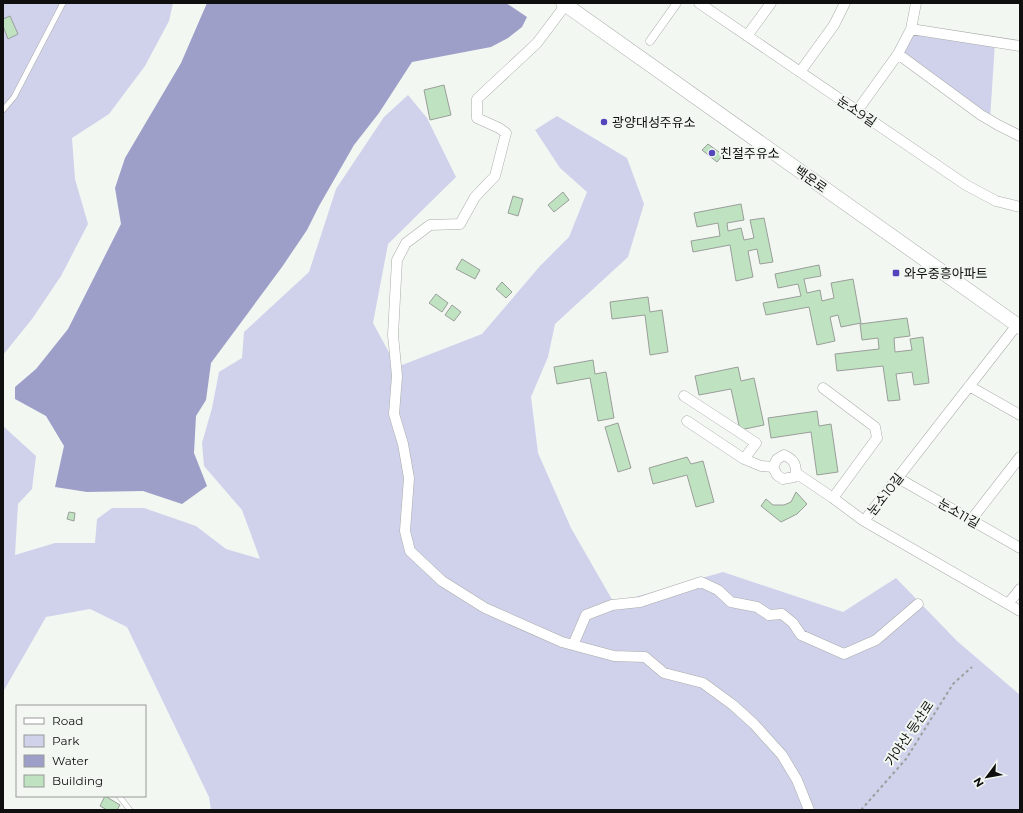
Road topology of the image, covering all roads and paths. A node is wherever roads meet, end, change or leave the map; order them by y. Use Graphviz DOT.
graph roads {
  1 [pos="62,3"];
  2 [pos="565,3"];
  3 [pos="677,3"];
  4 [pos="699,3"];
  5 [pos="771,3"];
  6 [pos="845,3"];
  7 [pos="916,3"];
  8 [pos="911,30"];
  9 [pos="747,36"];
  10 [pos="650,41"];
  11 [pos="1020,46"];
  12 [pos="898,54"];
  13 [pos="800,72"];
  14 [pos="3,110"];
  15 [pos="857,111"];
  16 [pos="1020,136"];
  17 [pos="1020,208"];
  18 [pos="1019,326"];
  19 [pos="969,386"];
  20 [pos="823,388"];
  21 [pos="684,396"];
  22 [pos="1020,415"];
  23 [pos="687,421"];
  24 [pos="1020,457"];
  25 [pos="744,459"];
  26 [pos="773,467"];
  27 [pos="796,474"];
  28 [pos="898,478"];
  29 [pos="833,498"];
  30 [pos="971,520"];
  31 [pos="864,521"];
  32 [pos="1020,548"];
  33 [pos="1020,589"];
  34 [pos="918,604"];
  35 [pos="1008,604"];
  36 [pos="1020,610"];
  37 [pos="573,645"];
  38 [pos="972,667"];
  39 [pos="120,797"];
  40 [pos="130,810"];
  41 [pos="809,810"];
  42 [pos="861,810"];
  1 -- 14 [label="lane"];
  2 -- 18 [label="main road, 백운로"];
  2 -- 37 [label="street"];
  3 -- 10 [label="street"];
  4 -- 9 [label="street, 눈소9길"];
  5 -- 9 [label="street"];
  6 -- 13 [label="street"];
  7 -- 8 [label="street"];
  8 -- 11 [label="street"];
  8 -- 12 [label="street"];
  9 -- 13 [label="street, 눈소9길"];
  12 -- 15 [label="street"];
  12 -- 16 [label="street"];
  13 -- 15 [label="street, 눈소9길"];
  15 -- 17 [label="street, 눈소9길"];
  18 -- 19 [label="street, 눈소10길"];
  19 -- 22 [label="street"];
  19 -- 28 [label="street, 눈소10길"];
  20 -- 29 [label="street"];
  21 -- 25 [label="street"];
  23 -- 25 [label="street"];
  24 -- 30 [label="street"];
  25 -- 26 [label="street"];
  26 -- 27 [label="street"];
  26 -- 27 [label="street"];
  27 -- 29 [label="street"];
  28 -- 30 [label="street, 눈소11길"];
  28 -- 31 [label="street, 눈소10길"];
  29 -- 31 [label="street"];
  30 -- 32 [label="street, 눈소11길"];
  31 -- 35 [label="street, 눈소10길"];
  33 -- 35 [label="street"];
  34 -- 37 [label="street"];
  35 -- 36 [label="street, 눈소10길"];
  37 -- 41 [label="street"];
  38 -- 42 [label="path, 가야산 등산로"];
  39 -- 40 [label="lane"];
}
